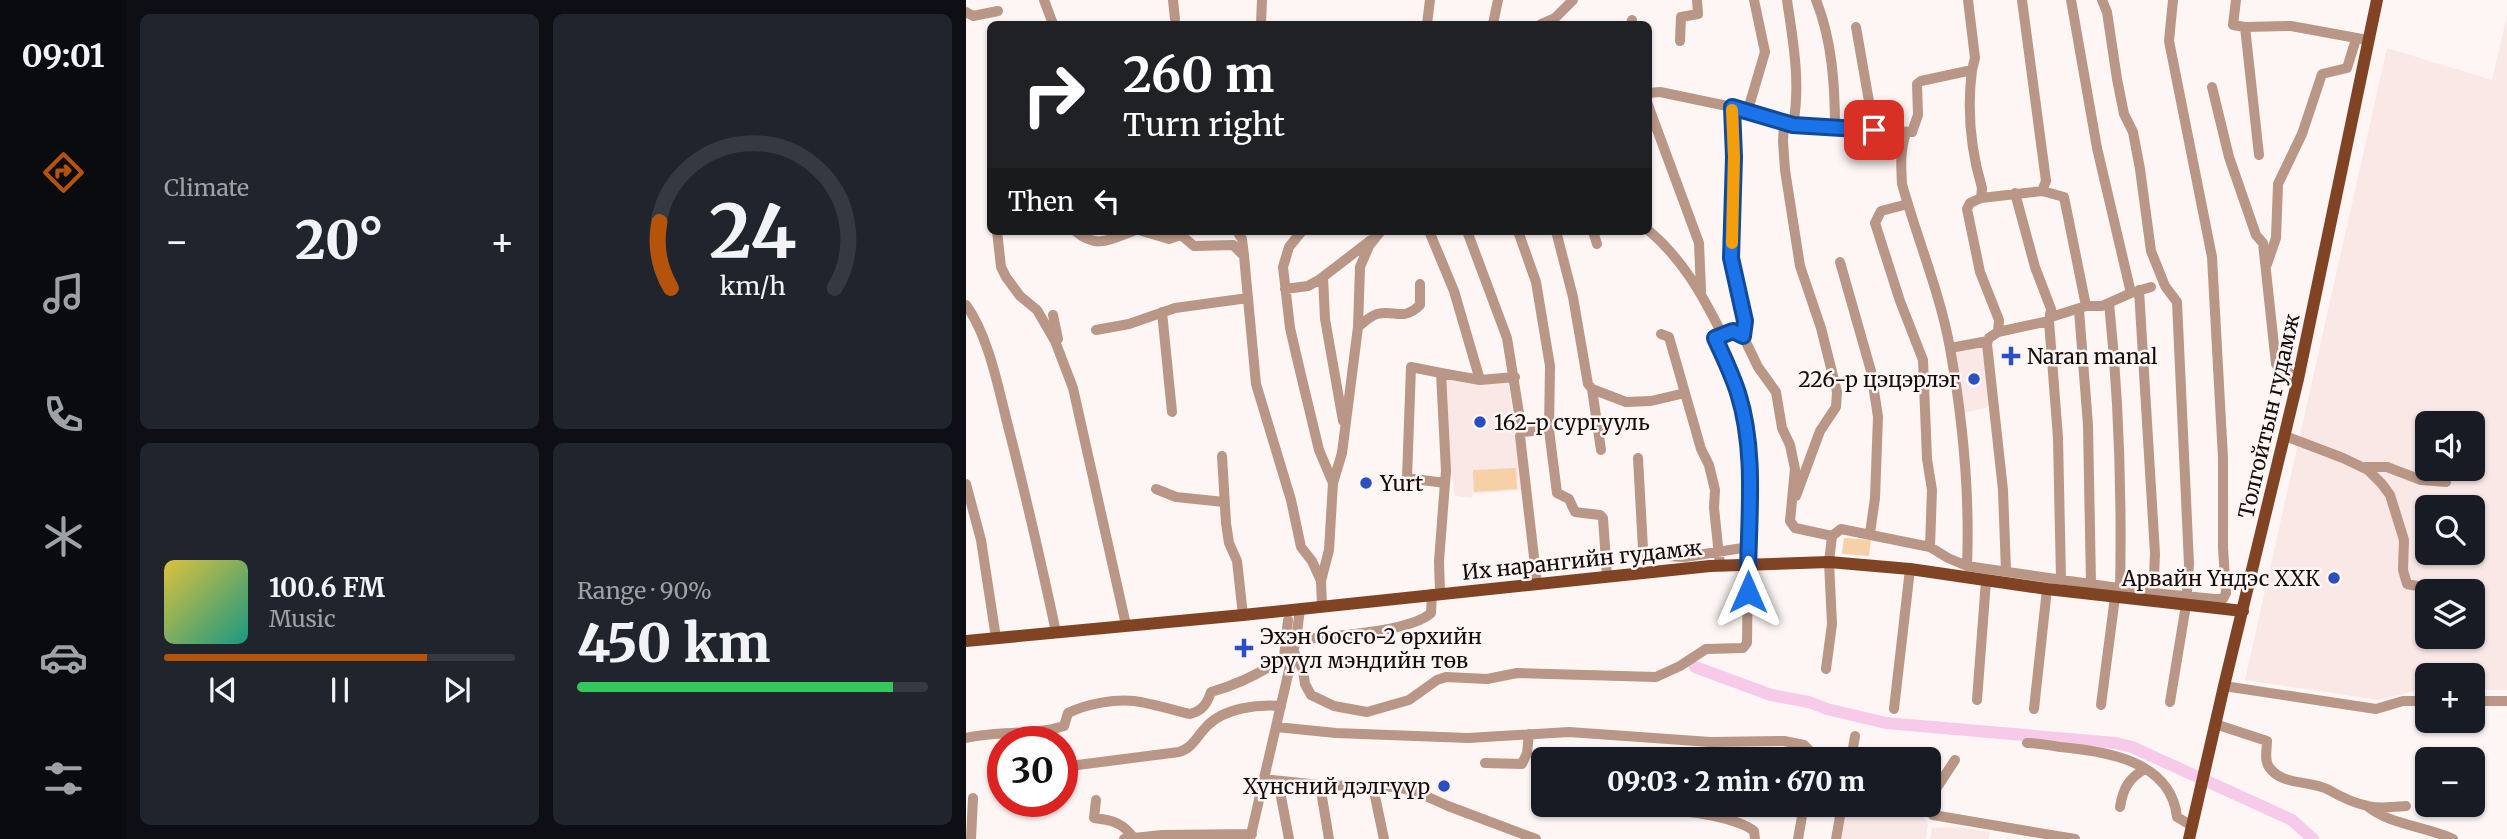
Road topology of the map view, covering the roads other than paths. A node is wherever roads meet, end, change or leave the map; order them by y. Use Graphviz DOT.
graph roads {
  1 [pos="1044,0"];
  2 [pos="1173,0"];
  3 [pos="1262,0"];
  4 [pos="1430,0"];
  5 [pos="1499,0"];
  6 [pos="1573,0"];
  7 [pos="1697,0"];
  8 [pos="1754,0"];
  9 [pos="1787,0"];
  10 [pos="1816,0"];
  11 [pos="1968,0"];
  12 [pos="2022,0"];
  13 [pos="2071,0"];
  14 [pos="2102,0"];
  15 [pos="2174,0"];
  16 [pos="2236,0"];
  17 [pos="2377,0"];
  18 [pos="998,11"];
  19 [pos="966,12"];
  20 [pos="1175,19"];
  21 [pos="1052,21"];
  22 [pos="1261,21"];
  23 [pos="1427,21"];
  24 [pos="1492,21"];
  25 [pos="1548,21"];
  26 [pos="1856,27"];
  27 [pos="2245,27"];
  28 [pos="2356,39"];
  29 [pos="2370,39"];
  30 [pos="1680,41"];
  31 [pos="1972,70"];
  32 [pos="2212,88"];
  33 [pos="1652,93"];
  34 [pos="1732,107"];
  35 [pos="1747,113"];
  36 [pos="1652,116"];
  37 [pos="1789,124"];
  38 [pos="1835,128"];
  39 [pos="1874,130"];
  40 [pos="1906,133"];
  41 [pos="2259,155"];
  42 [pos="2042,191"];
  43 [pos="2015,193"];
  44 [pos="1981,198"];
  45 [pos="1908,204"];
  46 [pos="1652,233"];
  47 [pos="997,235"];
  48 [pos="1080,235"];
  49 [pos="1123,235"];
  50 [pos="1156,235"];
  51 [pos="1177,235"];
  52 [pos="1183,235"];
  53 [pos="1240,235"];
  54 [pos="1299,235"];
  55 [pos="1377,235"];
  56 [pos="1379,235"];
  57 [pos="1431,235"];
  58 [pos="1468,235"];
  59 [pos="1519,235"];
  60 [pos="1557,235"];
  61 [pos="1594,235"];
  62 [pos="1597,244"];
  63 [pos="1244,256"];
  64 [pos="1840,262"];
  65 [pos="2266,267"];
  66 [pos="1323,277"];
  67 [pos="1420,284"];
  68 [pos="2151,287"];
  69 [pos="1285,289"];
  70 [pos="1701,291"];
  71 [pos="2135,292"];
  72 [pos="1248,298"];
  73 [pos="2109,303"];
  74 [pos="966,305"];
  75 [pos="2083,308"];
  76 [pos="1162,312"];
  77 [pos="1054,315"];
  78 [pos="971,320"];
  79 [pos="2049,321"];
  80 [pos="1358,327"];
  81 [pos="1096,330"];
  82 [pos="1998,332"];
  83 [pos="1661,334"];
  84 [pos="1722,334"];
  85 [pos="1743,336"];
  86 [pos="1988,341"];
  87 [pos="1950,348"];
  88 [pos="1058,350"];
  89 [pos="1441,373"];
  90 [pos="1515,377"];
  91 [pos="2298,379"];
  92 [pos="1480,380"];
  93 [pos="1592,388"];
  94 [pos="1685,393"];
  95 [pos="1172,412"];
  96 [pos="1344,428"];
  97 [pos="1549,430"];
  98 [pos="1522,432"];
  99 [pos="2285,436"];
  100 [pos="1601,450"];
  101 [pos="1222,456"];
  102 [pos="1637,457"];
  103 [pos="2361,467"];
  104 [pos="2446,482"];
  105 [pos="1333,483"];
  106 [pos="1445,483"];
  107 [pos="966,484"];
  108 [pos="1156,489"];
  109 [pos="1224,502"];
  110 [pos="1794,502"];
  111 [pos="1870,533"];
  112 [pos="1832,536"];
  113 [pos="1749,547"];
  114 [pos="1930,547"];
  115 [pos="1719,559"];
  116 [pos="1829,562"];
  117 [pos="1685,563"];
  118 [pos="1748,564"];
  119 [pos="1967,566"];
  120 [pos="1910,569"];
  121 [pos="2006,571"];
  122 [pos="1607,576"];
  123 [pos="2061,579"];
  124 [pos="1321,581"];
  125 [pos="1986,581"];
  126 [pos="1537,583"];
  127 [pos="2091,584"];
  128 [pos="2415,586"];
  129 [pos="2048,589"];
  130 [pos="1436,593"];
  131 [pos="2118,594"];
  132 [pos="2153,597"];
  133 [pos="2186,600"];
  134 [pos="2215,603"];
  135 [pos="1322,606"];
  136 [pos="1300,609"];
  137 [pos="2242,611"];
  138 [pos="1243,615"];
  139 [pos="1288,620"];
  140 [pos="1126,625"];
  141 [pos="1056,632"];
  142 [pos="996,638"];
  143 [pos="966,641"];
  144 [pos="1294,645"];
  145 [pos="1826,669"];
  146 [pos="2224,686"];
  147 [pos="1977,700"];
  148 [pos="2485,701"];
  149 [pos="2507,701"];
  150 [pos="2170,702"];
  151 [pos="2415,702"];
  152 [pos="2101,705"];
  153 [pos="1281,706"];
  154 [pos="1894,709"];
  155 [pos="2034,709"];
  156 [pos="2215,724"];
  157 [pos="1276,727"];
  158 [pos="1529,734"];
  159 [pos="1855,736"];
  160 [pos="966,738"];
  161 [pos="2027,743"];
  162 [pos="1806,747"];
  163 [pos="1853,747"];
  164 [pos="1955,760"];
  165 [pos="1485,763"];
  166 [pos="1078,765"];
  167 [pos="2146,769"];
  168 [pos="1263,779"];
  169 [pos="1278,781"];
  170 [pos="1320,785"];
  171 [pos="1373,787"];
  172 [pos="973,798"];
  173 [pos="1096,800"];
  174 [pos="2367,806"];
  175 [pos="2406,806"];
  176 [pos="2120,807"];
  177 [pos="1714,817"];
  178 [pos="1802,817"];
  179 [pos="1840,817"];
  180 [pos="2192,827"];
  181 [pos="1251,836"];
  182 [pos="971,839"];
  183 [pos="1124,839"];
  184 [pos="1134,839"];
  185 [pos="1289,839"];
  186 [pos="1329,839"];
  187 [pos="1384,839"];
  188 [pos="1536,839"];
  189 [pos="1755,839"];
  190 [pos="1798,839"];
  191 [pos="1836,839"];
  192 [pos="2075,839"];
  193 [pos="2453,839"];
  1 -- 21 [label="street"];
  2 -- 20 [label="street"];
  3 -- 22 [label="street"];
  4 -- 23 [label="street"];
  5 -- 24 [label="street"];
  6 -- 25 [label="street"];
  7 -- 30 [label="street"];
  8 -- 35 [label="street"];
  9 -- 37 [label="street"];
  10 -- 38 [label="street"];
  11 -- 31 [label="street"];
  12 -- 42 [label="street"];
  13 -- 71 [label="street"];
  14 -- 133 [label="street"];
  15 -- 134 [label="street"];
  16 -- 27 [label="street"];
  17 -- 29 [label="main road, Толгойтын гудамж"];
  18 -- 19 [label="street"];
  26 -- 39 [label="street"];
  27 -- 28 [label="street"];
  27 -- 41 [label="street"];
  28 -- 29 [label="street"];
  28 -- 65 [label="street"];
  29 -- 91 [label="main road, Толгойтын гудамж"];
  31 -- 40 [label="street"];
  31 -- 44 [label="street"];
  32 -- 65 [label="street"];
  33 -- 34 [label="street"];
  34 -- 35 [label="street"];
  34 -- 85 [label="street"];
  35 -- 37 [label="street"];
  36 -- 70 [label="street"];
  37 -- 38 [label="street"];
  37 -- 110 [label="street"];
  38 -- 39 [label="street"];
  39 -- 40 [label="street"];
  40 -- 45 [label="street"];
  42 -- 43 [label="street"];
  42 -- 75 [label="street"];
  43 -- 44 [label="street"];
  43 -- 79 [label="street"];
  44 -- 82 [label="street"];
  45 -- 87 [label="street"];
  45 -- 114 [label="street"];
  46 -- 70 [label="street"];
  47 -- 88 [label="street"];
  48 -- 49 [label="street"];
  50 -- 51 [label="street"];
  52 -- 63 [label="street"];
  53 -- 63 [label="street"];
  54 -- 69 [label="street"];
  55 -- 66 [label="street"];
  56 -- 80 [label="street"];
  57 -- 92 [label="street"];
  58 -- 90 [label="street"];
  59 -- 97 [label="street"];
  60 -- 93 [label="street"];
  61 -- 62 [label="street"];
  63 -- 72 [label="street"];
  64 -- 111 [label="street"];
  65 -- 91 [label="street"];
  66 -- 69 [label="street"];
  66 -- 96 [label="street"];
  67 -- 80 [label="street"];
  68 -- 71 [label="street"];
  69 -- 105 [label="street"];
  70 -- 84 [label="street"];
  71 -- 73 [label="street"];
  71 -- 132 [label="street"];
  72 -- 76 [label="street"];
  72 -- 124 [label="street"];
  73 -- 75 [label="street"];
  73 -- 131 [label="street"];
  74 -- 78 [label="street"];
  75 -- 79 [label="street"];
  75 -- 127 [label="street"];
  76 -- 81 [label="street"];
  76 -- 95 [label="street"];
  77 -- 88 [label="street"];
  78 -- 141 [label="street"];
  79 -- 82 [label="street"];
  79 -- 123 [label="street"];
  80 -- 96 [label="street"];
  82 -- 86 [label="street"];
  83 -- 94 [label="street"];
  84 -- 85 [label="street"];
  84 -- 113 [label="street"];
  85 -- 110 [label="street"];
  86 -- 87 [label="street"];
  86 -- 121 [label="street"];
  87 -- 119 [label="street"];
  88 -- 140 [label="street"];
  89 -- 92 [label="street"];
  89 -- 106 [label="street"];
  89 -- 106 [label="street"];
  90 -- 92 [label="street"];
  90 -- 98 [label="street"];
  91 -- 99 [label="main road, Толгойтын гудамж"];
  93 -- 94 [label="street"];
  93 -- 100 [label="street"];
  94 -- 115 [label="street"];
  96 -- 105 [label="street"];
  97 -- 98 [label="street"];
  97 -- 122 [label="street"];
  98 -- 126 [label="street"];
  99 -- 103 [label="street"];
  99 -- 137 [label="main road, Толгойтын гудамж"];
  101 -- 109 [label="street"];
  102 -- 117 [label="street"];
  103 -- 104 [label="street"];
  103 -- 128 [label="street"];
  105 -- 124 [label="street"];
  106 -- 130 [label="street"];
  107 -- 142 [label="street"];
  108 -- 109 [label="street"];
  109 -- 138 [label="street"];
  110 -- 112 [label="street"];
  111 -- 112 [label="street"];
  111 -- 114 [label="street"];
  112 -- 116 [label="street"];
  113 -- 115 [label="street"];
  113 -- 118 [label="street"];
  114 -- 119 [label="street"];
  115 -- 117 [label="main road, Их нарангийн гудамж"];
  115 -- 118 [label="main road, Их нарангийн гудамж"];
  116 -- 118 [label="main road, Их нарангийн гудамж"];
  116 -- 120 [label="main road, Их нарангийн гудамж"];
  116 -- 145 [label="street"];
  117 -- 122 [label="main road, Их нарангийн гудамж"];
  118 -- 144 [label="street"];
  119 -- 121 [label="street"];
  120 -- 125 [label="main road, Их нарангийн гудамж"];
  120 -- 154 [label="street"];
  121 -- 123 [label="street"];
  122 -- 126 [label="main road, Их нарангийн гудамж"];
  123 -- 127 [label="street"];
  124 -- 135 [label="street"];
  125 -- 129 [label="main road, Их нарангийн гудамж"];
  125 -- 147 [label="street"];
  126 -- 130 [label="main road, Их нарангийн гудамж"];
  127 -- 131 [label="street"];
  129 -- 131 [label="main road, Их нарангийн гудамж"];
  129 -- 155 [label="street"];
  130 -- 135 [label="main road, Их нарангийн гудамж"];
  130 -- 144 [label="street"];
  131 -- 132 [label="main road, Их нарангийн гудамж"];
  131 -- 152 [label="street"];
  132 -- 133 [label="main road, Их нарангийн гудамж"];
  133 -- 134 [label="main road, Их нарангийн гудамж"];
  133 -- 150 [label="street"];
  134 -- 137 [label="main road, Их нарангийн гудамж"];
  135 -- 136 [label="main road, Их нарангийн гудамж"];
  136 -- 138 [label="main road, Их нарангийн гудамж"];
  136 -- 144 [label="street"];
  137 -- 146 [label="main road, Толгойтын гудамж"];
  138 -- 140 [label="main road, Их нарангийн гудамж"];
  139 -- 160 [label="street"];
  140 -- 141 [label="main road, Их нарангийн гудамж"];
  141 -- 142 [label="main road, Их нарангийн гудамж"];
  142 -- 143 [label="main road, Их нарангийн гудамж"];
  144 -- 153 [label="street"];
  146 -- 151 [label="street"];
  146 -- 156 [label="main road, Толгойтын гудамж"];
  148 -- 149 [label="street"];
  153 -- 157 [label="street"];
  153 -- 166 [label="street"];
  156 -- 174 [label="street"];
  156 -- 180 [label="main road, Толгойтын гудамж"];
  157 -- 158 [label="street"];
  157 -- 168 [label="street"];
  158 -- 162 [label="street"];
  158 -- 165 [label="street"];
  159 -- 163 [label="street"];
  161 -- 167 [label="street"];
  164 -- 192 [label="street"];
  167 -- 176 [label="street"];
  167 -- 180 [label="street"];
  168 -- 169 [label="street"];
  168 -- 181 [label="street"];
  169 -- 170 [label="street"];
  169 -- 185 [label="street"];
  170 -- 171 [label="street"];
  170 -- 186 [label="street"];
  171 -- 187 [label="street"];
  171 -- 188 [label="street"];
  172 -- 182 [label="street"];
  173 -- 184 [label="street"];
  174 -- 175 [label="street"];
  174 -- 193 [label="street"];
  177 -- 189 [label="street"];
  178 -- 190 [label="street"];
  179 -- 191 [label="street"];
  181 -- 184 [label="street"];
  183 -- 184 [label="street"];
}
